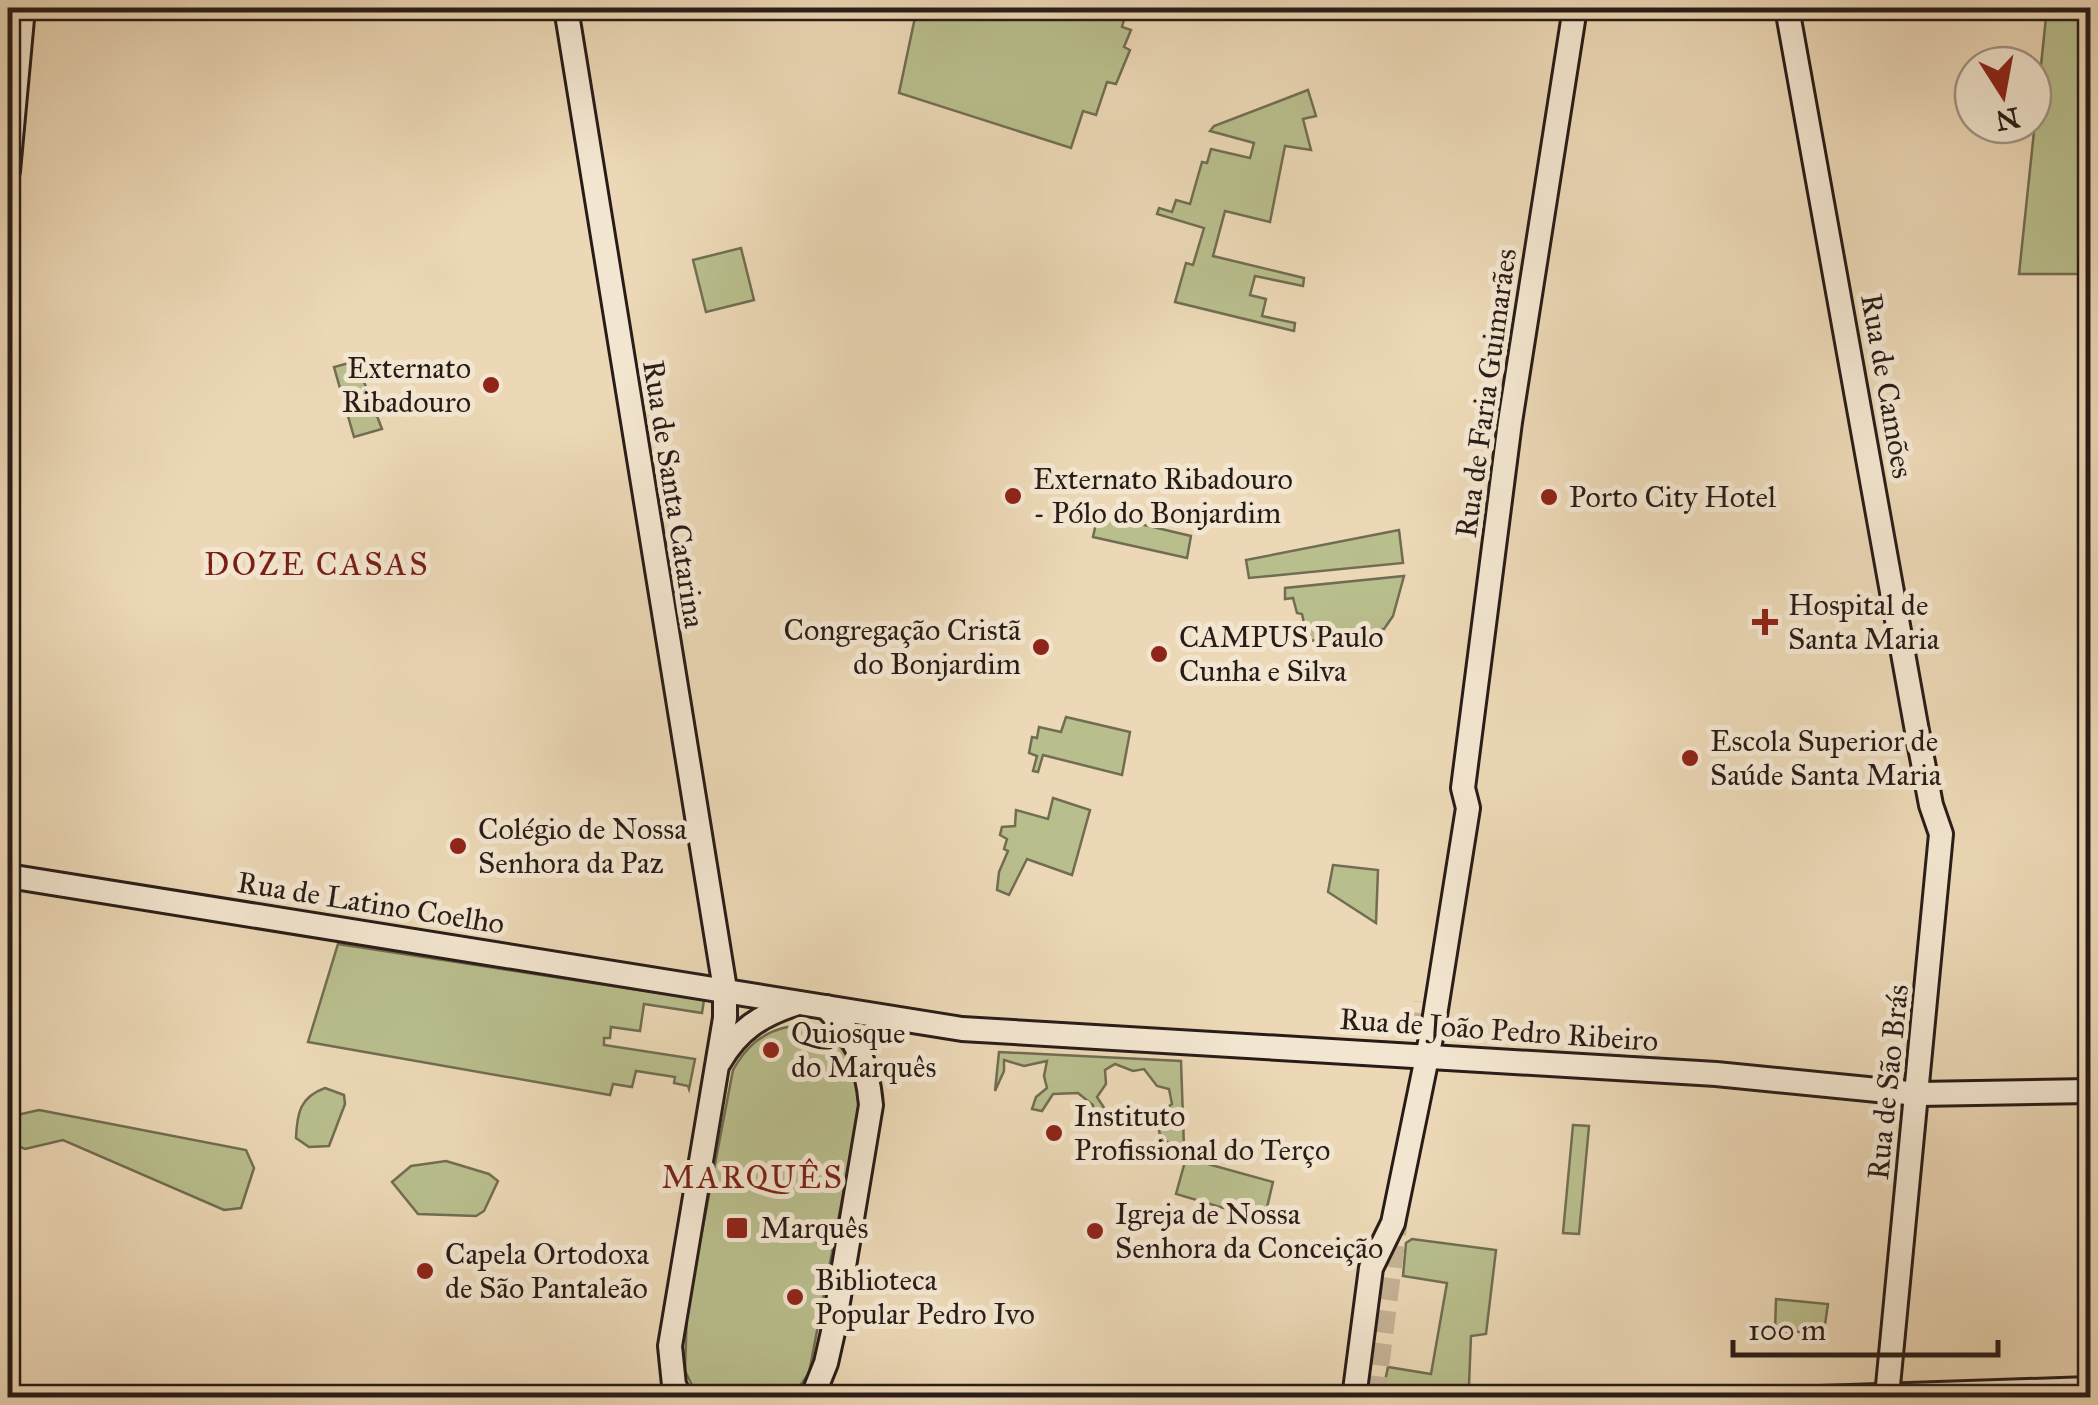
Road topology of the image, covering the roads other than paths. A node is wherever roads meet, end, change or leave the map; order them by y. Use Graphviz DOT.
graph roads {
  1 [pos="23,8"];
  2 [pos="566,8"];
  3 [pos="1575,8"];
  4 [pos="1787,8"];
  5 [pos="8,171"];
  6 [pos="1926,775"];
  7 [pos="1463,788"];
  8 [pos="8,876"];
  9 [pos="725,989"];
  10 [pos="801,1002"];
  11 [pos="1424,1002"];
  12 [pos="826,1007"];
  13 [pos="1428,1054"];
  14 [pos="716,1069"];
  15 [pos="2090,1091"];
  16 [pos="1918,1094"];
  17 [pos="2090,1389"];
  18 [pos="1886,1396"];
  19 [pos="681,1398"];
  20 [pos="812,1398"];
  21 [pos="1354,1398"];
  22 [pos="1820,1398"];
  1 -- 5 [label="main road"];
  2 -- 9 [label="main road, Rua de Santa Catarina"];
  3 -- 7 [label="main road, Rua de Faria Guimarães"];
  4 -- 6 [label="main road, Rua de Camões"];
  6 -- 16 [label="main road, Rua de São Brás"];
  7 -- 11 [label="main road, Rua de Faria Guimarães"];
  7 -- 13 [label="main road, Rua de Faria Guimarães"];
  8 -- 9 [label="main road, Rua de Latino Coelho"];
  9 -- 10 [label="main road, Rua de Latino Coelho"];
  9 -- 14 [label="main road, Rua de Santa Catarina"];
  10 -- 12 [label="main road, Rua de Latino Coelho"];
  10 -- 14 [label="main road"];
  12 -- 13 [label="main road, Rua de João Pedro Ribeiro"];
  12 -- 20 [label="main road"];
  13 -- 16 [label="main road, Rua de João Pedro Ribeiro"];
  13 -- 21 [label="main road, Rua de Faria Guimarães"];
  14 -- 19 [label="main road, Rua de Santa Catarina"];
  15 -- 16 [label="main road, Rua de João Pedro Ribeiro"];
  16 -- 18 [label="main road, Rua de São Brás"];
  17 -- 18 [label="main road"];
  18 -- 22 [label="main road"];
}
